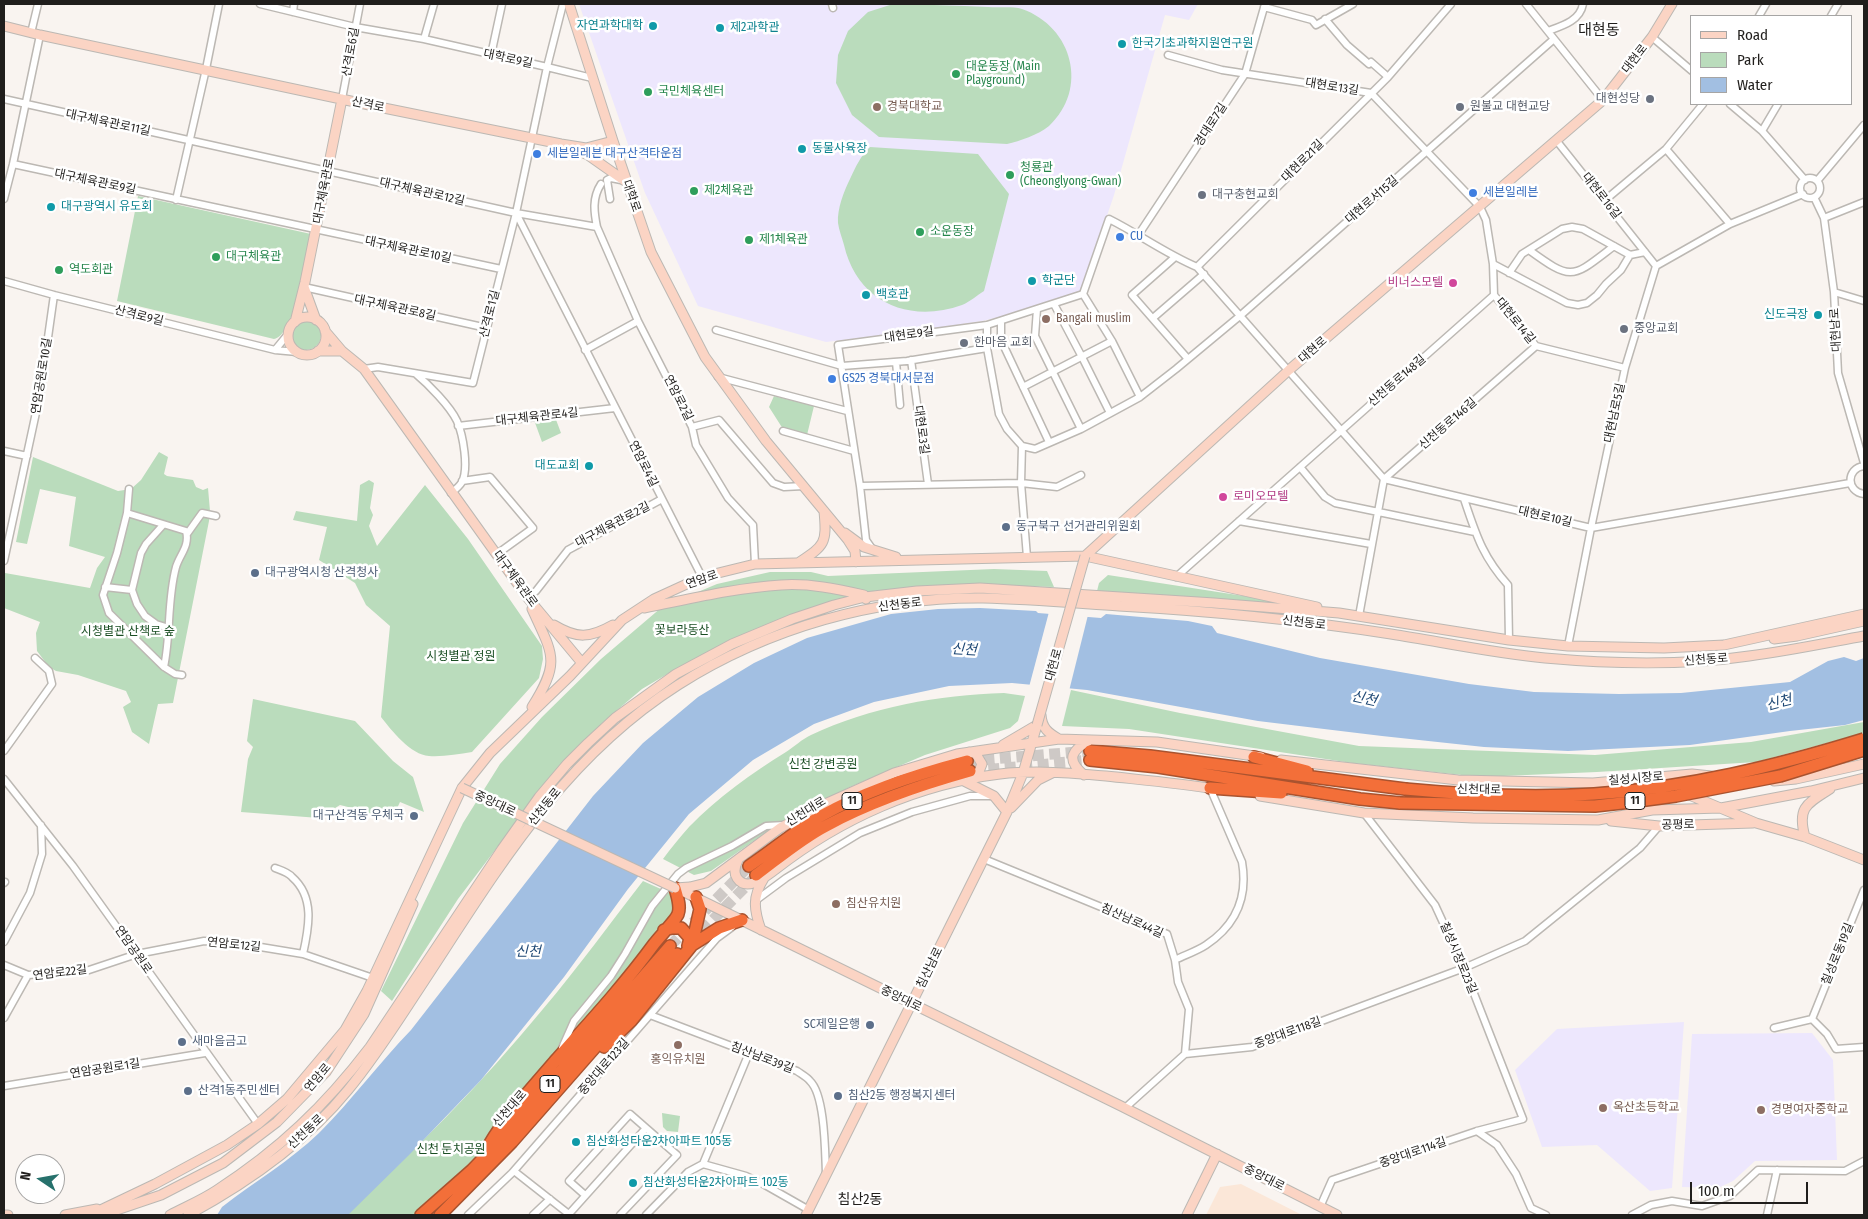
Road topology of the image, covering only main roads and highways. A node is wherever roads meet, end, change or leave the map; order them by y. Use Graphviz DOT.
graph roads {
  1 [pos="568,4"];
  2 [pos="1672,4"];
  3 [pos="4,26"];
  4 [pos="342,100"];
  5 [pos="612,141"];
  6 [pos="561,144"];
  7 [pos="625,181"];
  8 [pos="305,285"];
  9 [pos="316,320"];
  10 [pos="295,322"];
  11 [pos="325,331"];
  12 [pos="318,351"];
  13 [pos="342,352"];
  14 [pos="824,511"];
  15 [pos="840,530"];
  16 [pos="1085,556"];
  17 [pos="906,560"];
  18 [pos="856,562"];
  19 [pos="797,563"];
  20 [pos="527,597"];
  21 [pos="866,597"];
  22 [pos="870,608"];
  23 [pos="639,609"];
  24 [pos="1864,614"];
  25 [pos="1359,616"];
  26 [pos="622,620"];
  27 [pos="547,621"];
  28 [pos="1864,621"];
  29 [pos="1864,636"];
  30 [pos="1724,645"];
  31 [pos="582,663"];
  32 [pos="524,720"];
  33 [pos="1040,726"];
  34 [pos="1059,739"];
  35 [pos="1864,740"];
  36 [pos="1032,744"];
  37 [pos="998,746"];
  38 [pos="1090,750"];
  39 [pos="1864,750"];
  40 [pos="1254,757"];
  41 [pos="1864,764"];
  42 [pos="968,766"];
  43 [pos="1023,773"];
  44 [pos="1053,773"];
  45 [pos="1084,774"];
  46 [pos="1650,778"];
  47 [pos="1864,778"];
  48 [pos="1357,784"];
  49 [pos="1838,785"];
  50 [pos="462,788"];
  51 [pos="1210,788"];
  52 [pos="1360,799"];
  53 [pos="1721,808"];
  54 [pos="1652,810"];
  55 [pos="1007,812"];
  56 [pos="1598,820"];
  57 [pos="1758,823"];
  58 [pos="1805,838"];
  59 [pos="434,845"];
  60 [pos="739,859"];
  61 [pos="1864,860"];
  62 [pos="757,873"];
  63 [pos="675,888"];
  64 [pos="696,897"];
  65 [pos="742,920"];
  66 [pos="664,930"];
  67 [pos="762,930"];
  68 [pos="682,949"];
  69 [pos="912,1004"];
  70 [pos="1217,1154"];
  71 [pos="480,1161"];
  72 [pos="107,1207"];
  73 [pos="808,1213"];
  74 [pos="4,1215"];
  75 [pos="8,1215"];
  76 [pos="65,1215"];
  77 [pos="90,1215"];
  78 [pos="100,1215"];
  79 [pos="170,1215"];
  80 [pos="188,1215"];
  81 [pos="422,1215"];
  82 [pos="440,1215"];
  83 [pos="1186,1215"];
  84 [pos="1337,1215"];
  1 -- 5 [label="main road, 대학로"];
  2 -- 16 [label="main road, 대현로"];
  3 -- 4 [label="main road, 산격로"];
  4 -- 6 [label="main road, 산격로"];
  4 -- 8 [label="main road, 대구체육관로"];
  5 -- 6 [label="main road, 산격로"];
  5 -- 7 [label="main road, 대학로"];
  6 -- 7 [label="main road"];
  7 -- 14 [label="main road, 대학로"];
  8 -- 9 [label="main road"];
  8 -- 10 [label="main road, 대구체육관로"];
  9 -- 10 [label="main road"];
  9 -- 11 [label="main road"];
  10 -- 12 [label="main road"];
  11 -- 12 [label="main road"];
  11 -- 13 [label="main road, 대구체육관로"];
  12 -- 13 [label="main road"];
  13 -- 20 [label="main road, 대구체육관로"];
  14 -- 15 [label="main road, 대학로"];
  14 -- 19 [label="main road"];
  15 -- 17 [label="main road"];
  15 -- 18 [label="main road, 대학로"];
  16 -- 17 [label="main road, 연암로"];
  16 -- 25 [label="main road, 연암로"];
  16 -- 33 [label="main road, 대현로, bridge"];
  17 -- 18 [label="main road, 연암로"];
  18 -- 19 [label="main road, 연암로"];
  19 -- 23 [label="main road, 연암로"];
  20 -- 27 [label="main road, 대구체육관로"];
  20 -- 32 [label="main road"];
  21 -- 22 [label="main road"];
  21 -- 23 [label="main road"];
  21 -- 25 [label="main road, 신천동로"];
  21 -- 79 [label="main road, 신천동로"];
  22 -- 29 [label="main road, 신천동로"];
  22 -- 80 [label="main road, 신천동로"];
  23 -- 26 [label="main road, 연암로"];
  24 -- 30 [label="main road, 신천동로"];
  25 -- 30 [label="main road, 신천동로"];
  26 -- 27 [label="main road"];
  26 -- 31 [label="main road, 연암로"];
  27 -- 31 [label="main road, 대구체육관로"];
  28 -- 30 [label="main road"];
  31 -- 32 [label="main road, 연암로"];
  32 -- 50 [label="main road, 연암로"];
  33 -- 34 [label="main road"];
  33 -- 36 [label="main road, 대현로"];
  33 -- 37 [label="main road"];
  34 -- 36 [label="main road, 칠성시장로"];
  34 -- 38 [label="main road, 칠성시장로"];
  35 -- 48 [label="highway, 신천대로 / 11, bridge"];
  36 -- 37 [label="main road, 칠성시장로"];
  36 -- 43 [label="main road, 대현로"];
  37 -- 42 [label="main road"];
  38 -- 40 [label="main road, 칠성시장로"];
  38 -- 45 [label="main road"];
  38 -- 48 [label="highway, 신천대로"];
  38 -- 52 [label="highway, 신천대로"];
  39 -- 52 [label="highway, 신천대로 / 11, bridge"];
  40 -- 46 [label="main road, 칠성시장로"];
  40 -- 48 [label="highway"];
  41 -- 46 [label="main road, 칠성시장로"];
  42 -- 43 [label="main road"];
  42 -- 55 [label="main road"];
  42 -- 60 [label="main road"];
  42 -- 62 [label="highway, 신천대로 / 11"];
  43 -- 44 [label="main road"];
  43 -- 55 [label="main road, 침산남로"];
  44 -- 45 [label="main road"];
  44 -- 55 [label="main road"];
  45 -- 51 [label="main road"];
  46 -- 53 [label="main road, 공평로"];
  46 -- 54 [label="main road"];
  47 -- 49 [label="main road"];
  49 -- 53 [label="main road"];
  49 -- 58 [label="main road"];
  50 -- 59 [label="main road, 연암로"];
  50 -- 63 [label="main road, 중앙대로, bridge"];
  51 -- 52 [label="highway"];
  51 -- 56 [label="main road"];
  53 -- 54 [label="main road"];
  53 -- 57 [label="main road, 공평로"];
  54 -- 56 [label="main road"];
  55 -- 69 [label="main road, 침산남로"];
  56 -- 57 [label="main road, 공평로"];
  57 -- 58 [label="main road, 공평로"];
  58 -- 61 [label="main road, 공평로"];
  59 -- 72 [label="main road, 연암로"];
  59 -- 78 [label="main road, 연암로"];
  60 -- 62 [label="main road"];
  60 -- 63 [label="main road"];
  62 -- 67 [label="main road"];
  63 -- 64 [label="main road, 중앙대로"];
  63 -- 66 [label="highway"];
  64 -- 65 [label="main road, 중앙대로"];
  64 -- 68 [label="highway"];
  65 -- 67 [label="main road, 중앙대로"];
  65 -- 68 [label="highway"];
  66 -- 68 [label="highway"];
  66 -- 71 [label="highway"];
  67 -- 69 [label="main road, 중앙대로"];
  68 -- 71 [label="highway, 신천대로 / 11"];
  68 -- 82 [label="highway, 신천대로 / 11"];
  69 -- 70 [label="main road, 중앙대로"];
  69 -- 73 [label="main road, 침산남로"];
  70 -- 83 [label="main road"];
  70 -- 84 [label="main road, 중앙대로"];
  71 -- 81 [label="highway, 신천대로 / 11"];
  72 -- 76 [label="main road"];
  72 -- 77 [label="main road"];
  74 -- 75 [label="main road"];
}
